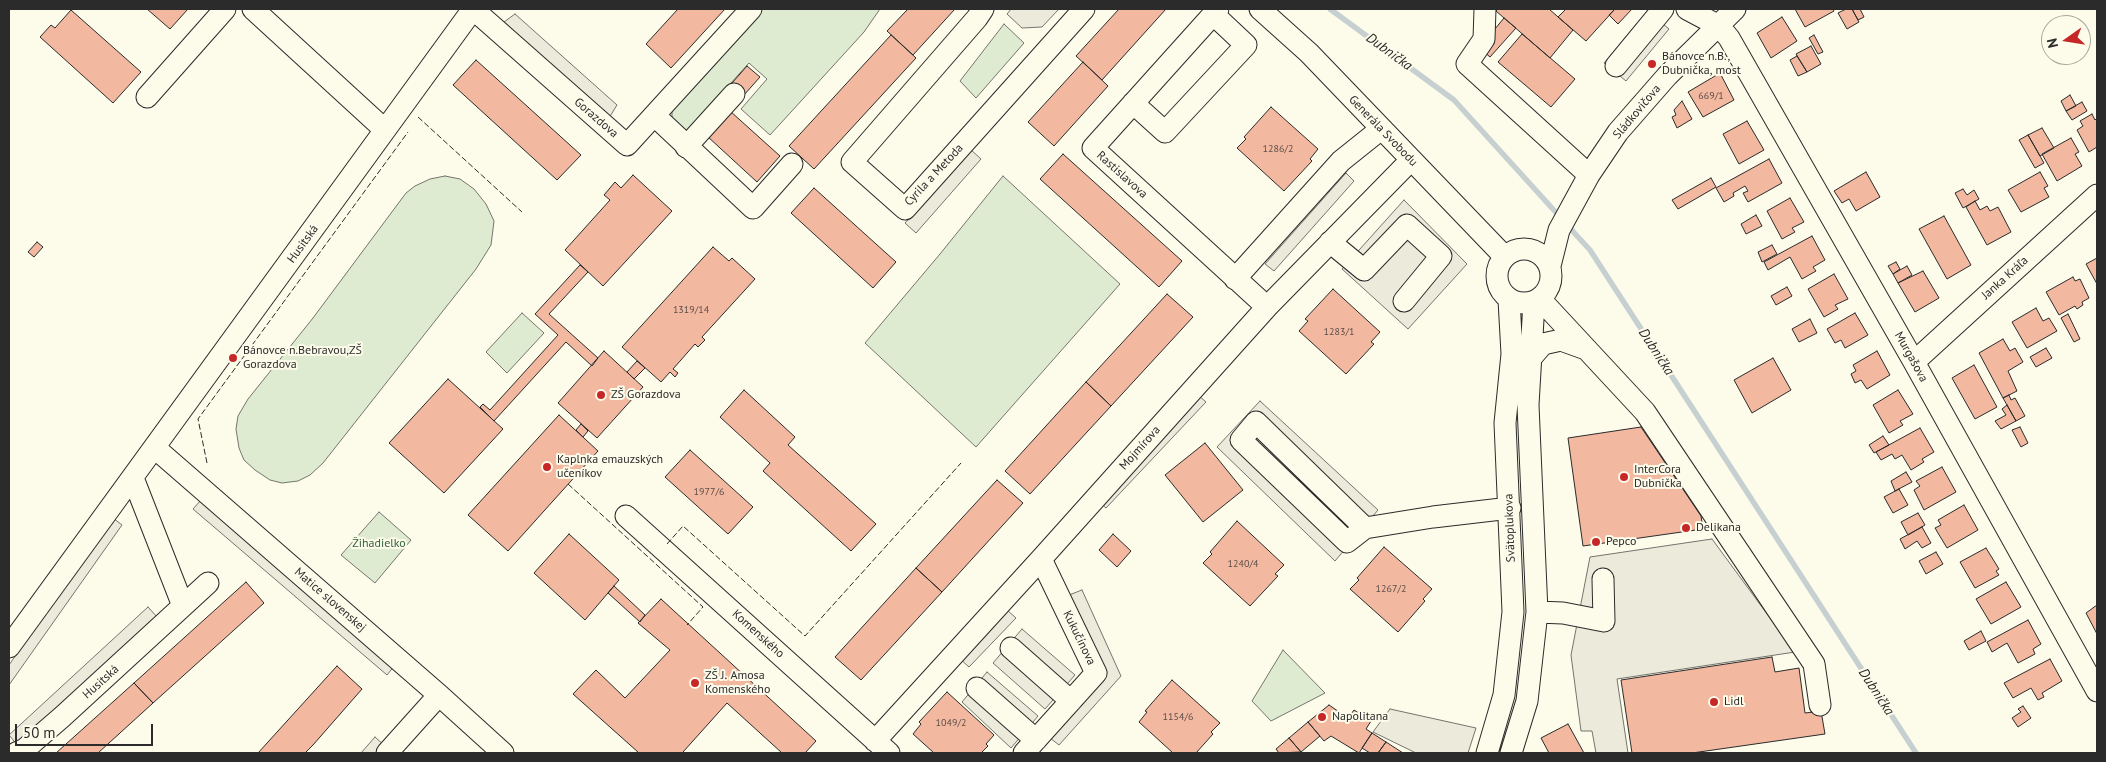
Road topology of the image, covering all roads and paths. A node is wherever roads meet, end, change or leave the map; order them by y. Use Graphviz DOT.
graph roads {
  1 [pos="225,9"];
  2 [pos="253,9"];
  3 [pos="473,9"];
  4 [pos="751,9"];
  5 [pos="983,9"];
  6 [pos="1084,9"];
  7 [pos="1260,9"];
  8 [pos="1485,9"];
  9 [pos="1663,9"];
  10 [pos="1687,9"];
  11 [pos="1735,9"];
  12 [pos="1216,11"];
  13 [pos="1719,26"];
  14 [pos="1616,66"];
  15 [pos="734,94"];
  16 [pos="147,97"];
  17 [pos="1133,103"];
  18 [pos="655,116"];
  19 [pos="1381,129"];
  20 [pos="384,130"];
  21 [pos="686,146"];
  22 [pos="1410,160"];
  23 [pos="792,164"];
  24 [pos="1589,175"];
  25 [pos="2097,195"];
  26 [pos="1559,230"];
  27 [pos="1330,242"];
  28 [pos="1534,250"];
  29 [pos="1504,256"];
  30 [pos="1236,279"];
  31 [pos="1544,288"];
  32 [pos="1510,300"];
  33 [pos="1404,301"];
  34 [pos="1267,308"];
  35 [pos="1588,349"];
  36 [pos="1530,359"];
  37 [pos="1914,362"];
  38 [pos="155,448"];
  39 [pos="133,478"];
  40 [pos="1510,508"];
  41 [pos="626,516"];
  42 [pos="1365,528"];
  43 [pos="1041,559"];
  44 [pos="1603,579"];
  45 [pos="208,583"];
  46 [pos="182,606"];
  47 [pos="1537,612"];
  48 [pos="9,647"];
  49 [pos="1011,648"];
  50 [pos="977,688"];
  51 [pos="2097,691"];
  52 [pos="439,695"];
  53 [pos="1071,701"];
  54 [pos="1820,705"];
  55 [pos="882,747"];
  56 [pos="1030,747"];
  57 [pos="16,753"];
  58 [pos="387,753"];
  59 [pos="503,753"];
  60 [pos="1487,753"];
  61 [pos="1511,753"];
  1 -- 16 [label="street"];
  2 -- 20 [label="street"];
  3 -- 18 [label="street, Gorazdova"];
  3 -- 20 [label="street, Husitská"];
  4 -- 18 [label="street, Gorazdova"];
  5 -- 6 [label="street, Cyrila a Metoda"];
  7 -- 19 [label="street, Generála Svobodu"];
  8 -- 24 [label="street"];
  9 -- 14 [label="street"];
  10 -- 13 [label="street"];
  11 -- 13 [label="street, Sládkovičova"];
  12 -- 17 [label="street, Rastislavova"];
  12 -- 17 [label="street"];
  13 -- 24 [label="street, Sládkovičova"];
  13 -- 37 [label="street, Murgašova"];
  15 -- 21 [label="street"];
  17 -- 30 [label="street, Rastislavova"];
  18 -- 21 [label="street"];
  19 -- 22 [label="street, Generála Svobodu"];
  19 -- 30 [label="street"];
  20 -- 38 [label="street, Husitská"];
  21 -- 23 [label="street"];
  22 -- 27 [label="street, Mojmírova"];
  22 -- 29 [label="street, Generála Svobodu"];
  24 -- 26 [label="street, Sládkovičova"];
  25 -- 37 [label="street, Janka Kráľa"];
  26 -- 28 [label="street, Sládkovičova"];
  26 -- 31 [label="street, Sládkovičova"];
  27 -- 33 [label="street"];
  27 -- 34 [label="street, Mojmírova"];
  28 -- 29 [label="street"];
  28 -- 31 [label="street"];
  29 -- 32 [label="street"];
  30 -- 34 [label="street, Rastislavova"];
  31 -- 32 [label="street"];
  31 -- 35 [label="street"];
  31 -- 36 [label="street, Svätoplukova"];
  32 -- 40 [label="street, Svätoplukova"];
  34 -- 43 [label="street, Mojmírova"];
  35 -- 36 [label="street"];
  35 -- 54 [label="street"];
  36 -- 47 [label="street, Svätoplukova"];
  37 -- 51 [label="street, Murgašova"];
  38 -- 39 [label="street, Husitská"];
  38 -- 52 [label="street, Matice slovenskej"];
  39 -- 46 [label="street"];
  39 -- 48 [label="street, Husitská"];
  40 -- 42 [label="street"];
  40 -- 60 [label="street, Svätoplukova"];
  41 -- 55 [label="street, Komenského"];
  42 -- 42 [label="street"];
  43 -- 53 [label="street, Kukučínova"];
  43 -- 55 [label="street, Mojmírova"];
  44 -- 47 [label="street"];
  45 -- 46 [label="street, Husitská"];
  46 -- 57 [label="street, Husitská"];
  47 -- 61 [label="street, Svätoplukova"];
  49 -- 53 [label="street"];
  50 -- 56 [label="street"];
  52 -- 58 [label="street"];
  52 -- 59 [label="street, Matice slovenskej"];
  53 -- 56 [label="street, Kukučínova"];
}
